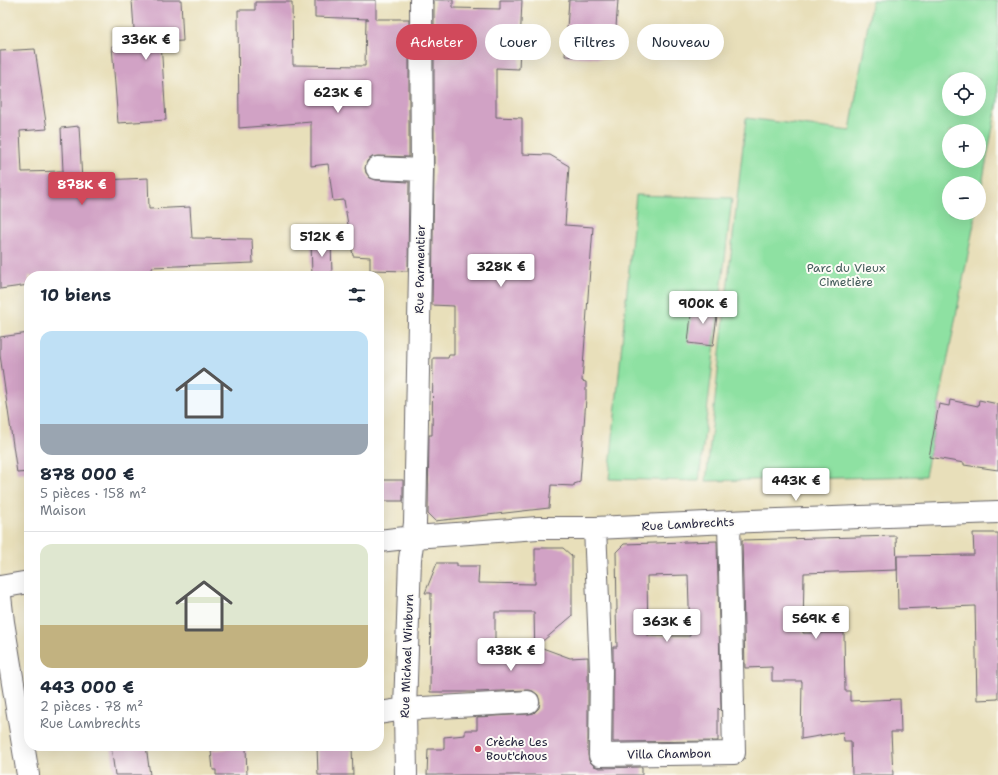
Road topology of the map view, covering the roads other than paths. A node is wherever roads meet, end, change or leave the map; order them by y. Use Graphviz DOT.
graph roads {
  1 [pos="421,0"];
  2 [pos="377,168"];
  3 [pos="422,170"];
  4 [pos="998,512"];
  5 [pos="729,522"];
  6 [pos="595,528"];
  7 [pos="414,537"];
  8 [pos="384,540"];
  9 [pos="24,583"];
  10 [pos="0,587"];
  11 [pos="0,596"];
  12 [pos="528,702"];
  13 [pos="405,709"];
  14 [pos="384,711"];
  15 [pos="24,751"];
  16 [pos="24,751"];
  17 [pos="28,775"];
  18 [pos="406,775"];
  1 -- 3 [label="street, Rue Parmentier"];
  2 -- 3 [label="street"];
  3 -- 7 [label="street, Rue Parmentier"];
  4 -- 5 [label="street, Rue Lambrechts"];
  5 -- 6 [label="street, Rue Lambrechts"];
  5 -- 6 [label="street, Villa Chambon"];
  6 -- 7 [label="street, Rue Lambrechts"];
  7 -- 8 [label="street, Rue Lambrechts"];
  7 -- 13 [label="street, Rue Michael Winburn"];
  9 -- 10 [label="street"];
  11 -- 16 [label="street"];
  12 -- 13 [label="street"];
  13 -- 14 [label="street"];
  13 -- 18 [label="street, Rue Michael Winburn"];
  15 -- 17 [label="street"];
}
